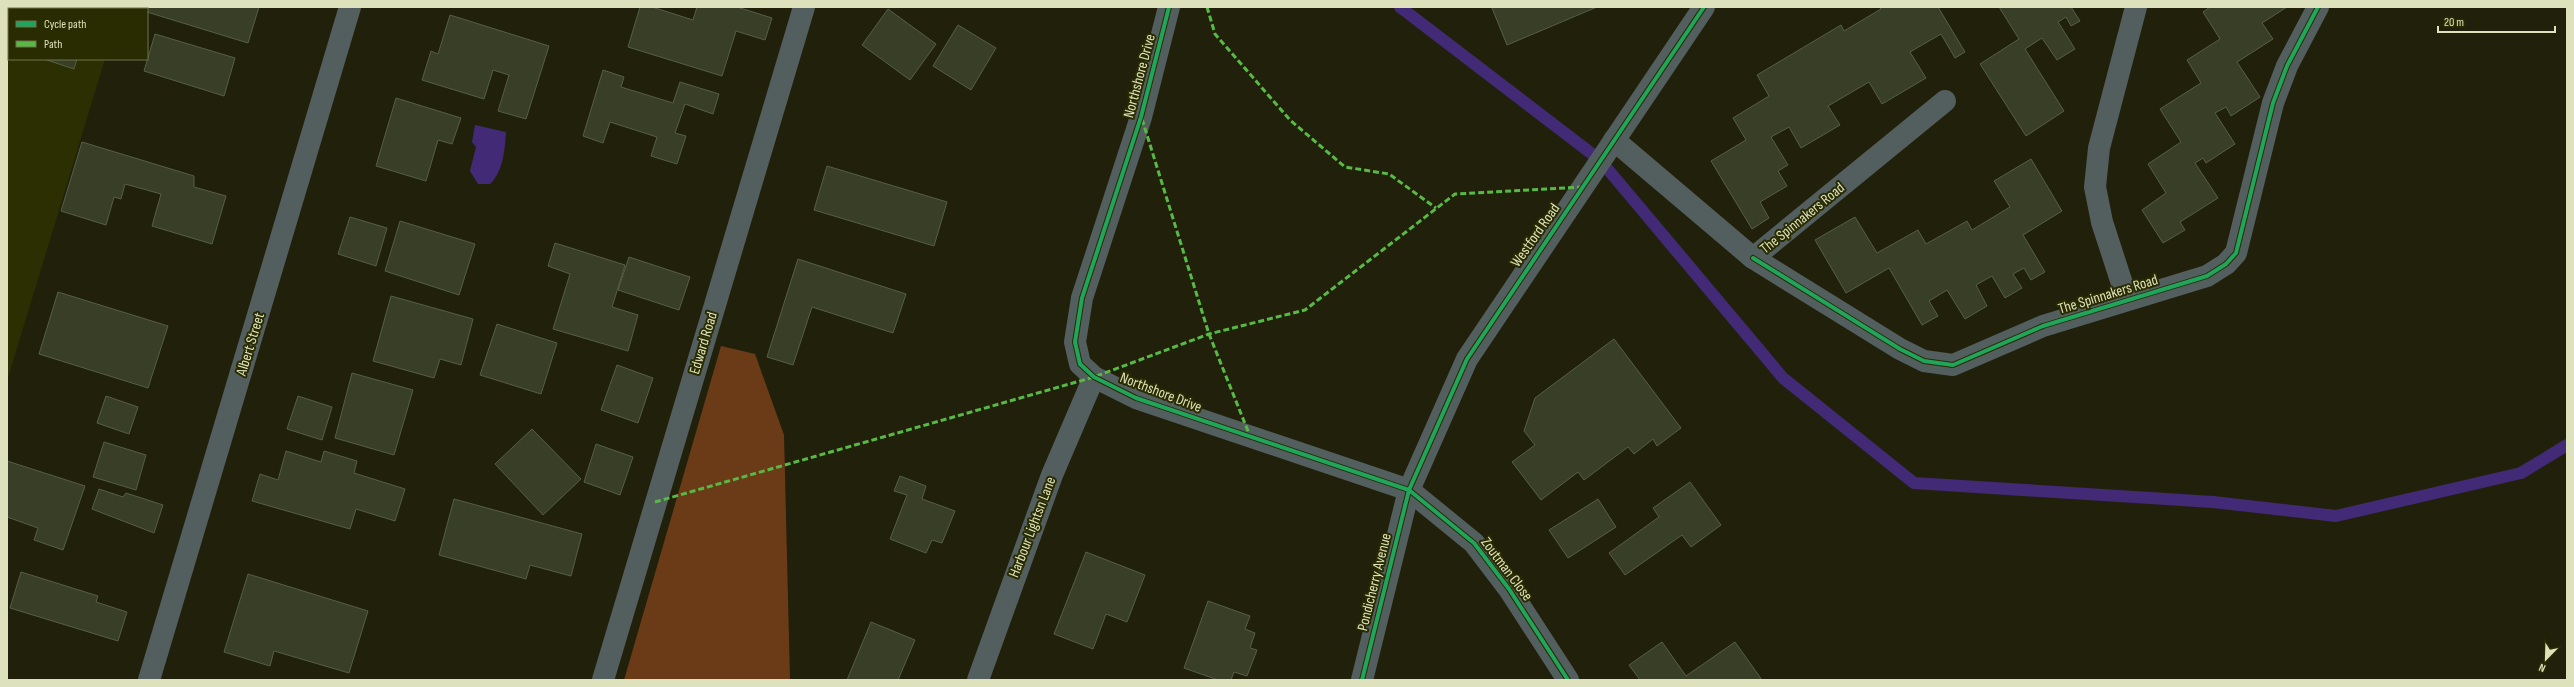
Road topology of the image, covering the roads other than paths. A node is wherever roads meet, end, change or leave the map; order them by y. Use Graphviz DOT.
graph roads {
  1 [pos="350,7"];
  2 [pos="804,7"];
  3 [pos="1169,7"];
  4 [pos="2136,7"];
  5 [pos="2318,7"];
  6 [pos="1701,8"];
  7 [pos="1945,101"];
  8 [pos="1614,140"];
  9 [pos="1753,258"];
  10 [pos="2127,299"];
  11 [pos="1094,377"];
  12 [pos="1409,490"];
  13 [pos="149,680"];
  14 [pos="603,680"];
  15 [pos="978,680"];
  16 [pos="1362,680"];
  17 [pos="1568,680"];
  1 -- 13 [label="street, Albert Street"];
  2 -- 14 [label="street, Edward Road"];
  3 -- 11 [label="street, Northshore Drive"];
  4 -- 10 [label="street, The Spinnakers Road"];
  5 -- 10 [label="street, The Spinnakers Road"];
  6 -- 8 [label="street, Westford Road"];
  7 -- 9 [label="street, The Spinnakers Road"];
  8 -- 9 [label="street, The Spinnakers Road"];
  8 -- 12 [label="street, Westford Road"];
  9 -- 10 [label="street, The Spinnakers Road"];
  11 -- 12 [label="street, Northshore Drive"];
  11 -- 15 [label="street, Harbour Lightsn Lane"];
  12 -- 16 [label="street, Pondicherry Avenue"];
  12 -- 17 [label="street, Zoutman Close"];
}
